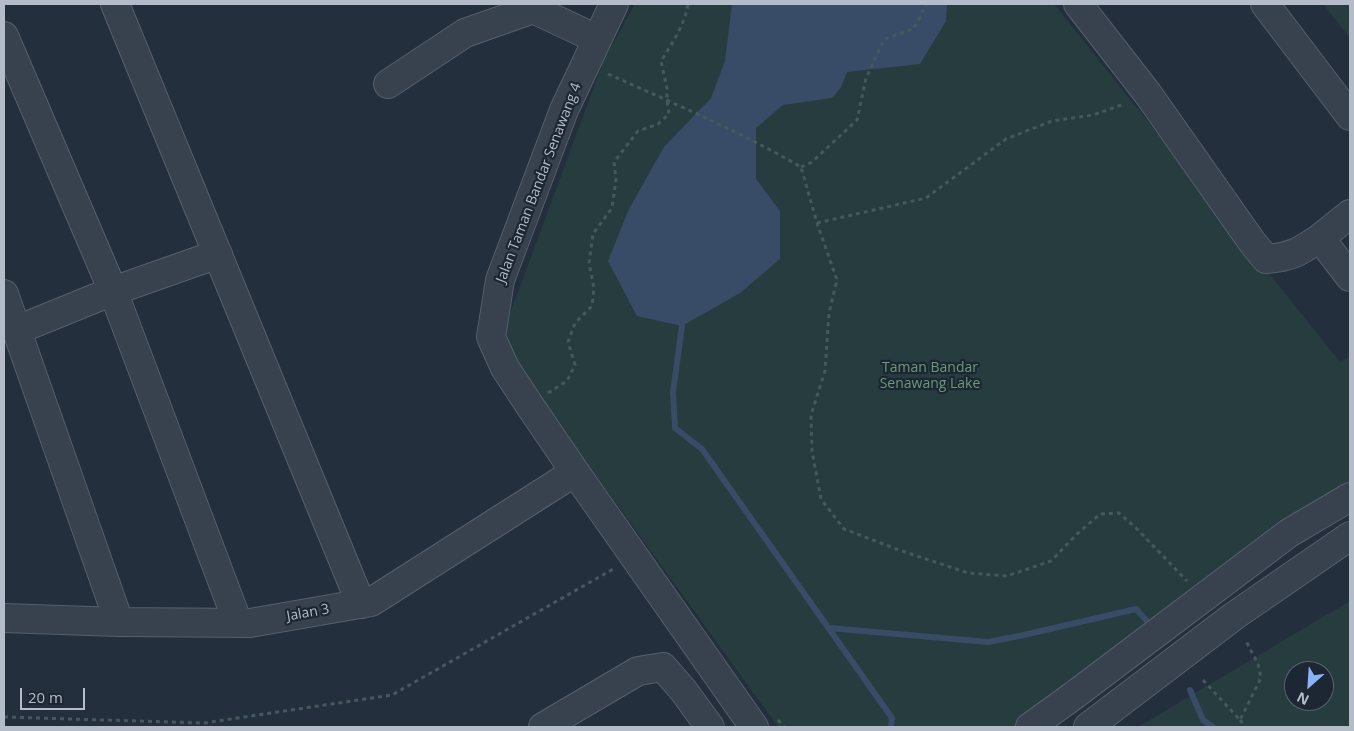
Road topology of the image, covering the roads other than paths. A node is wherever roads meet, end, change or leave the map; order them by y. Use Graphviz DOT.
graph roads {
  1 [pos="114,4"];
  2 [pos="614,4"];
  3 [pos="1265,4"];
  4 [pos="1085,7"];
  5 [pos="4,36"];
  6 [pos="597,39"];
  7 [pos="388,84"];
  8 [pos="1350,116"];
  9 [pos="1350,214"];
  10 [pos="1320,238"];
  11 [pos="218,254"];
  12 [pos="1350,277"];
  13 [pos="112,291"];
  14 [pos="4,294"];
  15 [pos="16,330"];
  16 [pos="575,472"];
  17 [pos="1350,497"];
  18 [pos="1350,536"];
  19 [pos="361,604"];
  20 [pos="4,618"];
  21 [pos="119,622"];
  22 [pos="238,623"];
  23 [pos="1074,696"];
  24 [pos="766,723"];
  25 [pos="1092,726"];
  26 [pos="543,727"];
  27 [pos="710,727"];
  28 [pos="1030,727"];
  1 -- 11 [label="street"];
  2 -- 6 [label="street, Jalan Taman Bandar Senawang 4"];
  3 -- 8 [label="street"];
  4 -- 10 [label="street"];
  5 -- 13 [label="street"];
  6 -- 7 [label="street"];
  6 -- 16 [label="street, Jalan Taman Bandar Senawang 4"];
  9 -- 10 [label="street"];
  10 -- 12 [label="street"];
  11 -- 13 [label="street"];
  11 -- 19 [label="street"];
  13 -- 15 [label="street"];
  13 -- 22 [label="street"];
  14 -- 15 [label="street"];
  15 -- 21 [label="street"];
  16 -- 19 [label="street, Jalan 3"];
  16 -- 24 [label="street, Jalan Taman Bandar Senawang 4"];
  17 -- 23 [label="street"];
  18 -- 25 [label="street"];
  19 -- 22 [label="street, Jalan 3"];
  20 -- 21 [label="street, Jalan 3"];
  21 -- 22 [label="street, Jalan 3"];
  23 -- 25 [label="street"];
  23 -- 28 [label="street"];
  26 -- 27 [label="street"];
}
